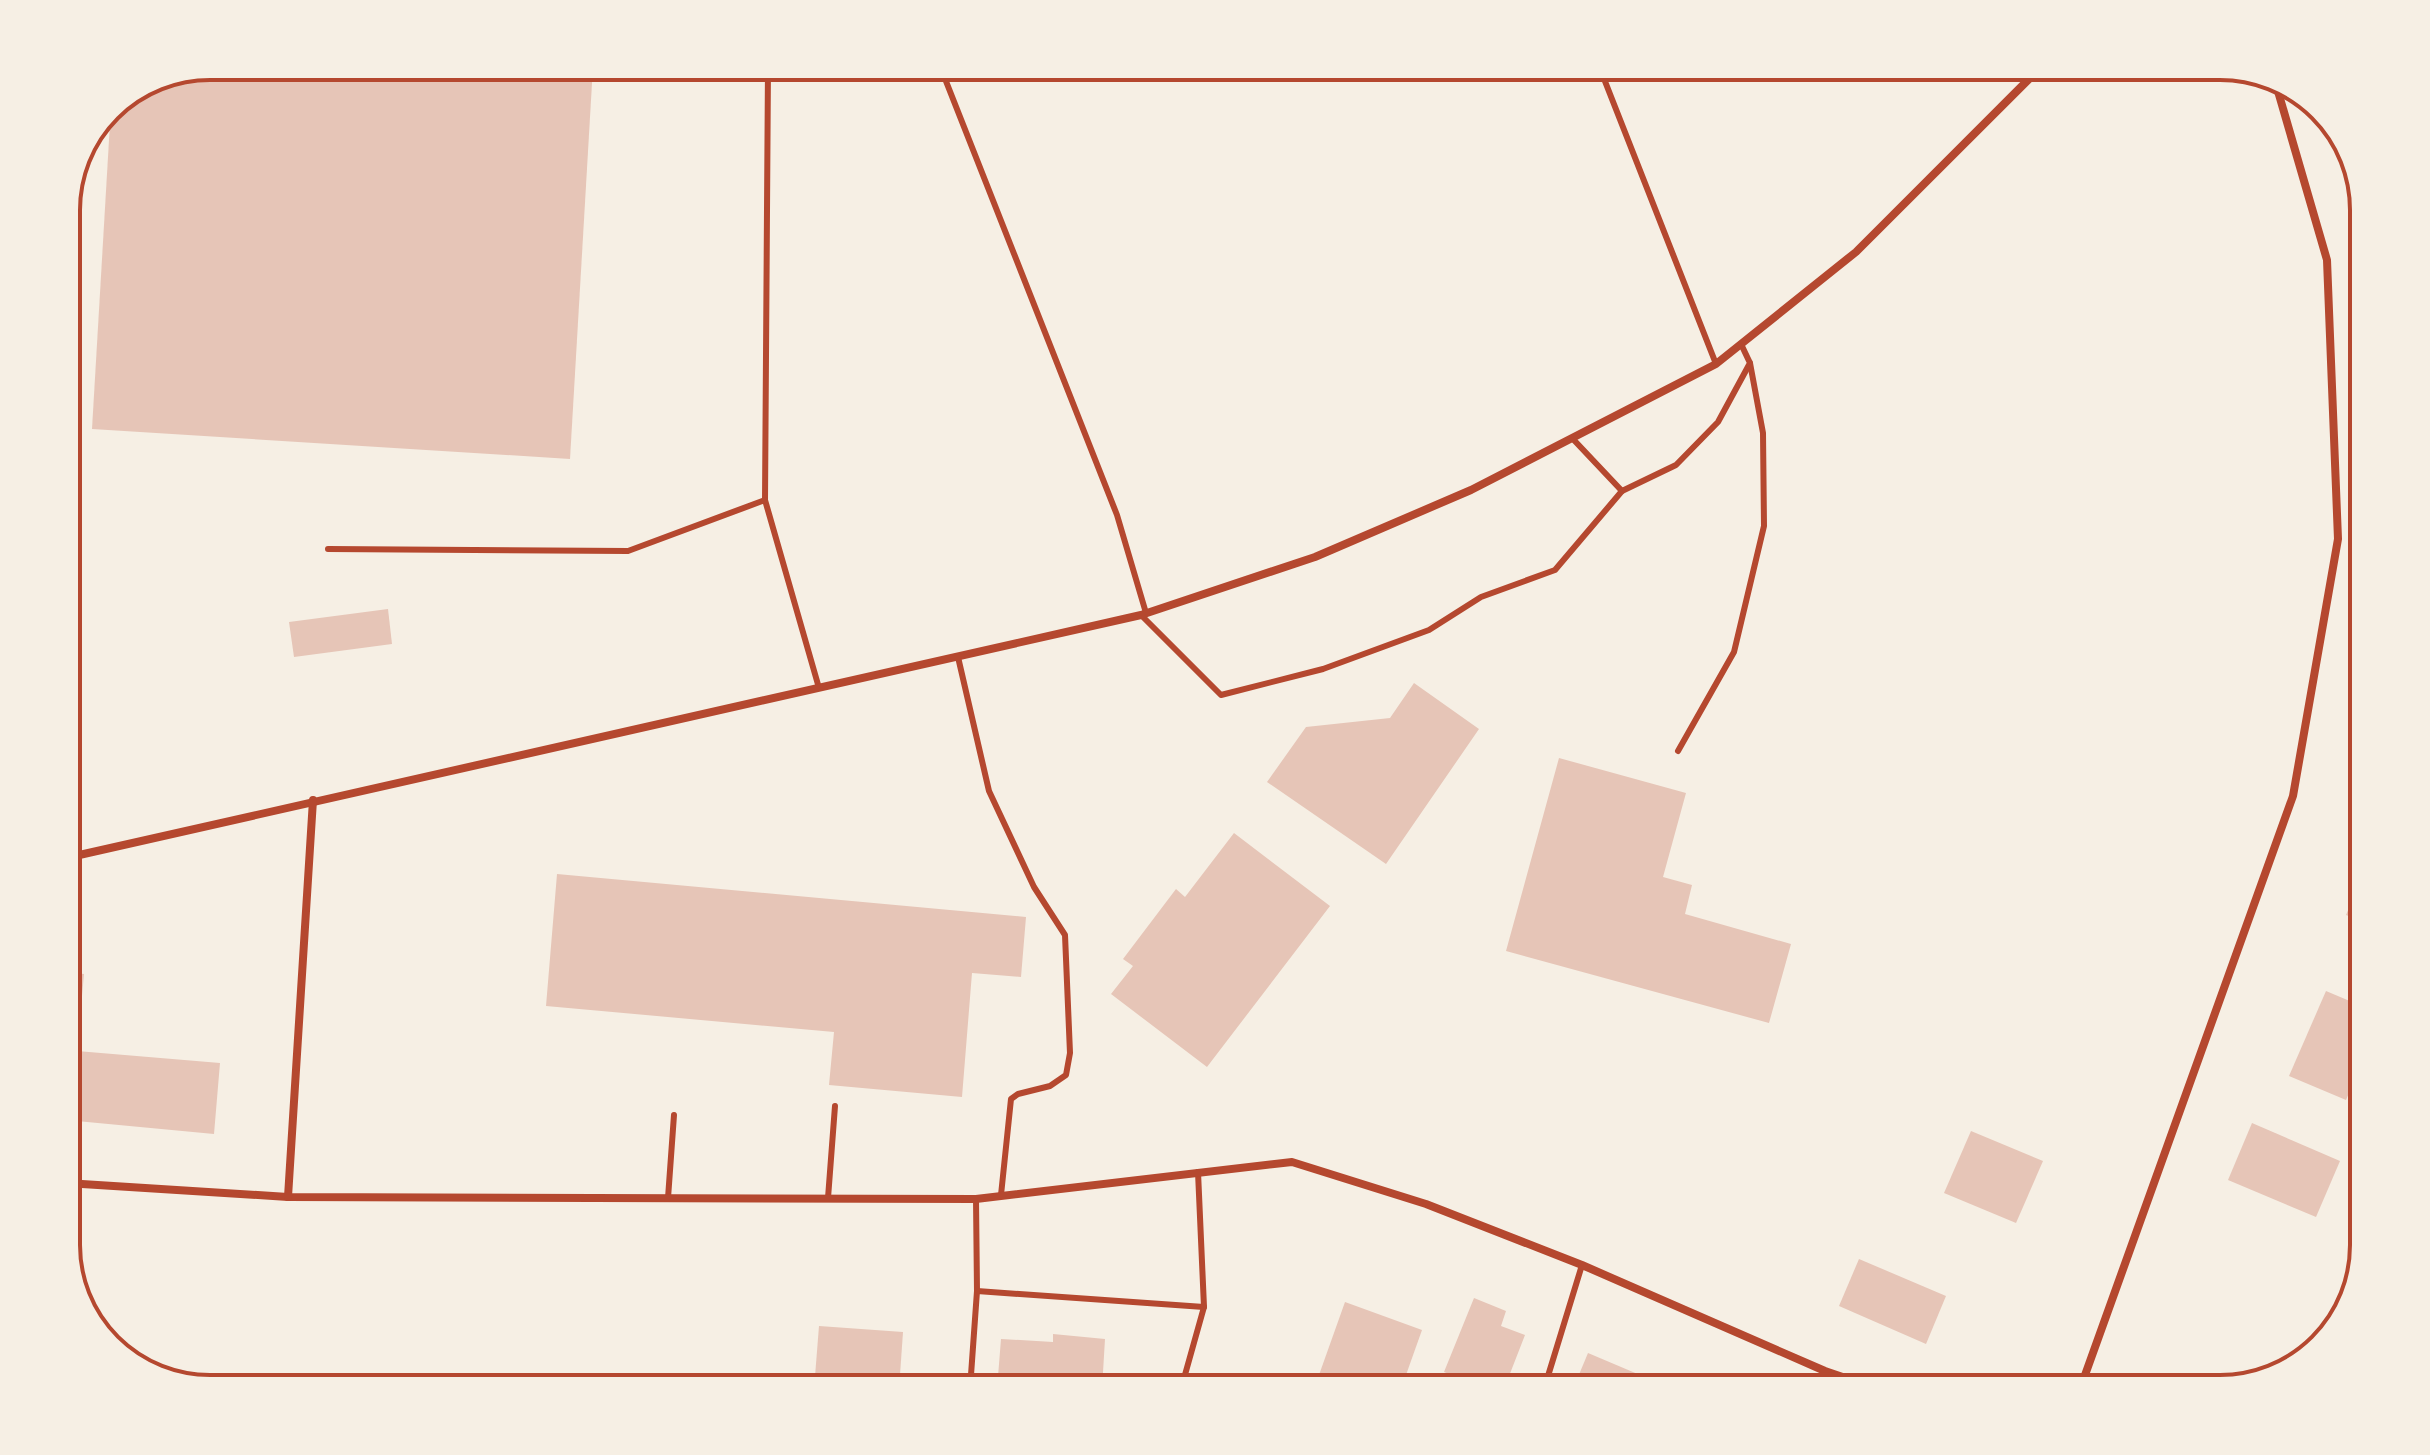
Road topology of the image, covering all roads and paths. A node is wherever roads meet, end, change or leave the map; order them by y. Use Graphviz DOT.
graph roads {
  1 [pos="768,80"];
  2 [pos="946,80"];
  3 [pos="1604,80"];
  4 [pos="2028,80"];
  5 [pos="2279,94"];
  6 [pos="1741,344"];
  7 [pos="1750,363"];
  8 [pos="1716,364"];
  9 [pos="1572,438"];
  10 [pos="1622,491"];
  11 [pos="765,500"];
  12 [pos="328,549"];
  13 [pos="1144,614"];
  14 [pos="958,657"];
  15 [pos="819,688"];
  16 [pos="1678,751"];
  17 [pos="313,800"];
  18 [pos="80,855"];
  19 [pos="835,1106"];
  20 [pos="674,1115"];
  21 [pos="1198,1172"];
  22 [pos="80,1184"];
  23 [pos="1001,1195"];
  24 [pos="288,1197"];
  25 [pos="668,1198"];
  26 [pos="828,1198"];
  27 [pos="976,1199"];
  28 [pos="1582,1265"];
  29 [pos="977,1291"];
  30 [pos="1204,1307"];
  31 [pos="971,1375"];
  32 [pos="1185,1375"];
  33 [pos="1548,1375"];
  34 [pos="1837,1375"];
  35 [pos="2085,1375"];
  1 -- 11 [label="lane"];
  2 -- 13 [label="lane"];
  3 -- 8 [label="lane"];
  4 -- 6 [label="street"];
  5 -- 35 [label="street"];
  6 -- 7 [label="lane"];
  6 -- 8 [label="street"];
  7 -- 10 [label="lane"];
  7 -- 16 [label="lane"];
  8 -- 9 [label="street"];
  9 -- 10 [label="lane"];
  9 -- 13 [label="street"];
  10 -- 13 [label="lane"];
  11 -- 12 [label="lane"];
  11 -- 15 [label="lane"];
  13 -- 14 [label="street"];
  14 -- 15 [label="street"];
  14 -- 23 [label="lane"];
  15 -- 17 [label="street"];
  17 -- 18 [label="street"];
  17 -- 24 [label="street"];
  19 -- 26 [label="lane"];
  20 -- 25 [label="lane"];
  21 -- 23 [label="street"];
  21 -- 28 [label="street"];
  21 -- 30 [label="lane"];
  22 -- 24 [label="street"];
  23 -- 27 [label="street"];
  24 -- 25 [label="street"];
  25 -- 26 [label="street"];
  26 -- 27 [label="street"];
  27 -- 29 [label="lane"];
  28 -- 33 [label="lane"];
  28 -- 34 [label="street"];
  29 -- 30 [label="lane"];
  29 -- 31 [label="lane"];
  30 -- 32 [label="lane"];
}
